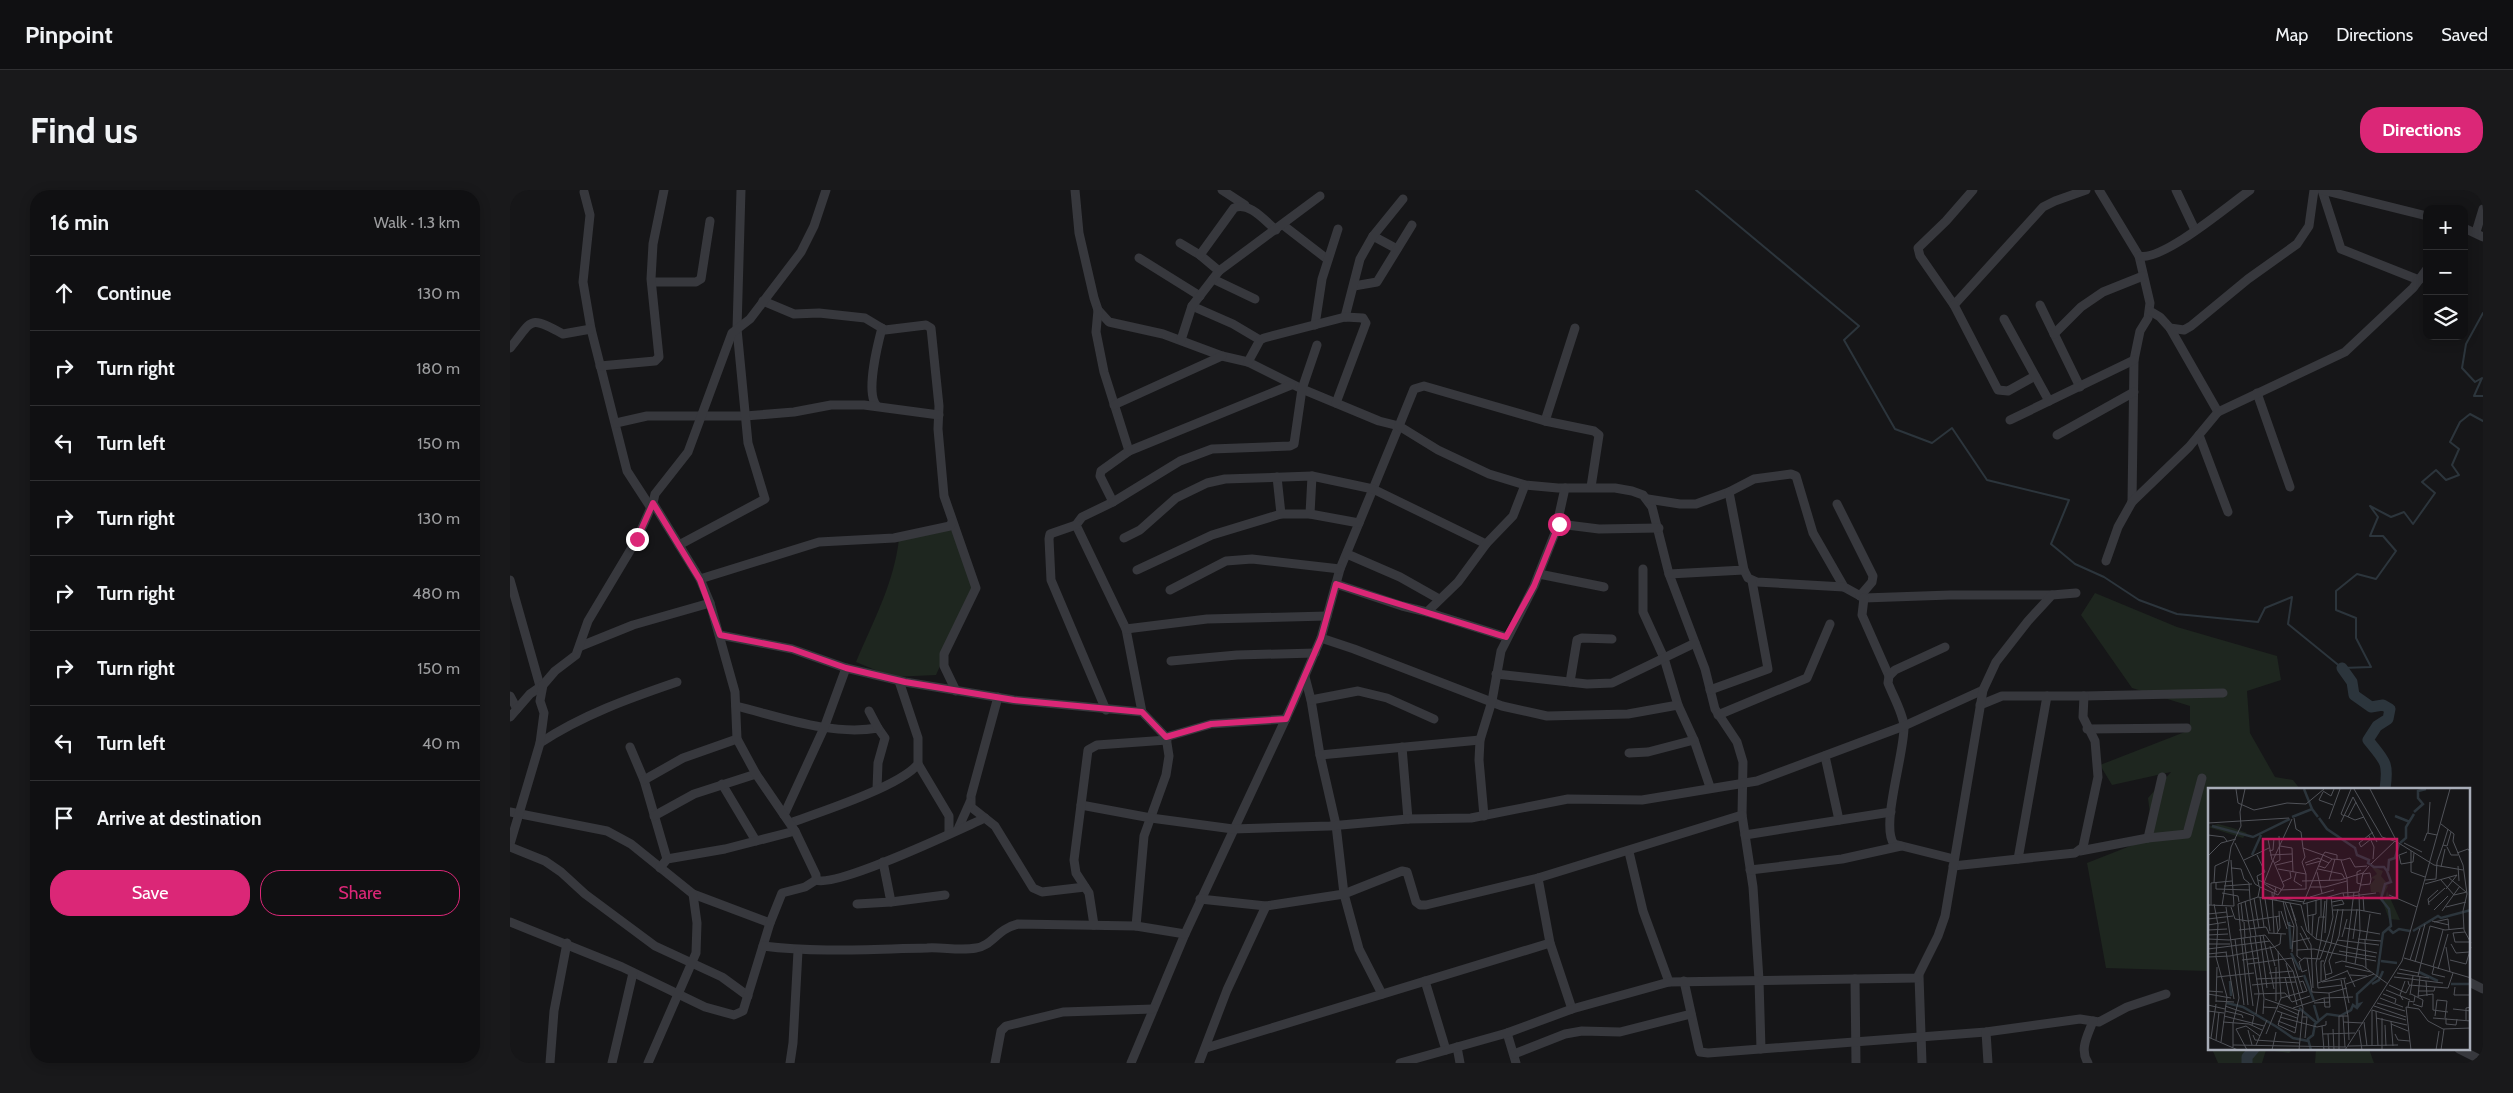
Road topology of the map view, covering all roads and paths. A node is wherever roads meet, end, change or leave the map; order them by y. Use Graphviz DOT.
graph roads {
  1 [pos="664,190"];
  2 [pos="741,190"];
  3 [pos="826,190"];
  4 [pos="1075,190"];
  5 [pos="1222,190"];
  6 [pos="1973,190"];
  7 [pos="2086,190"];
  8 [pos="2099,190"];
  9 [pos="2176,190"];
  10 [pos="2250,190"];
  11 [pos="2314,190"];
  12 [pos="2322,190"];
  13 [pos="584,192"];
  14 [pos="1320,196"];
  15 [pos="1403,199"];
  16 [pos="1247,206"];
  17 [pos="2483,208"];
  18 [pos="2423,215"];
  19 [pos="710,221"];
  20 [pos="1412,225"];
  21 [pos="1279,228"];
  22 [pos="1338,229"];
  23 [pos="2195,230"];
  24 [pos="2468,230"];
  25 [pos="2480,235"];
  26 [pos="1373,236"];
  27 [pos="1180,243"];
  28 [pos="1397,249"];
  29 [pos="1200,255"];
  30 [pos="2139,256"];
  31 [pos="1139,258"];
  32 [pos="1327,259"];
  33 [pos="1219,271"];
  34 [pos="2423,274"];
  35 [pos="2143,276"];
  36 [pos="1213,279"];
  37 [pos="2419,280"];
  38 [pos="652,282"];
  39 [pos="1354,286"];
  40 [pos="1200,296"];
  41 [pos="1255,299"];
  42 [pos="763,301"];
  43 [pos="1954,305"];
  44 [pos="2040,305"];
  45 [pos="1192,306"];
  46 [pos="1098,310"];
  47 [pos="2150,311"];
  48 [pos="1345,317"];
  49 [pos="2004,320"];
  50 [pos="1315,325"];
  51 [pos="591,328"];
  52 [pos="882,328"];
  53 [pos="1575,328"];
  54 [pos="2170,328"];
  55 [pos="736,329"];
  56 [pos="2054,334"];
  57 [pos="1181,340"];
  58 [pos="1260,340"];
  59 [pos="1317,345"];
  60 [pos="510,348"];
  61 [pos="1222,356"];
  62 [pos="2134,360"];
  63 [pos="1248,362"];
  64 [pos="600,366"];
  65 [pos="2035,376"];
  66 [pos="1291,385"];
  67 [pos="2080,387"];
  68 [pos="1302,389"];
  69 [pos="2134,392"];
  70 [pos="2257,393"];
  71 [pos="2049,401"];
  72 [pos="1336,403"];
  73 [pos="1114,405"];
  74 [pos="877,406"];
  75 [pos="2218,412"];
  76 [pos="939,415"];
  77 [pos="702,416"];
  78 [pos="745,416"];
  79 [pos="2010,420"];
  80 [pos="1546,421"];
  81 [pos="616,423"];
  82 [pos="1399,426"];
  83 [pos="2057,435"];
  84 [pos="2199,435"];
  85 [pos="1129,451"];
  86 [pos="1312,476"];
  87 [pos="1277,477"];
  88 [pos="1525,485"];
  89 [pos="1591,487"];
  90 [pos="2290,487"];
  91 [pos="1565,488"];
  92 [pos="1373,489"];
  93 [pos="1729,492"];
  94 [pos="1648,499"];
  95 [pos="1113,502"];
  96 [pos="2132,502"];
  97 [pos="1837,504"];
  98 [pos="652,506"];
  99 [pos="2228,512"];
  100 [pos="1281,514"];
  101 [pos="1310,514"];
  102 [pos="952,522"];
  103 [pos="1359,523"];
  104 [pos="1559,524"];
  105 [pos="1076,525"];
  106 [pos="1659,528"];
  107 [pos="1124,538"];
  108 [pos="1486,544"];
  109 [pos="679,545"];
  110 [pos="1347,554"];
  111 [pos="2106,561"];
  112 [pos="1340,569"];
  113 [pos="1643,569"];
  114 [pos="1137,570"];
  115 [pos="1744,570"];
  116 [pos="1539,574"];
  117 [pos="1669,574"];
  118 [pos="510,580"];
  119 [pos="700,580"];
  120 [pos="1752,581"];
  121 [pos="1336,584"];
  122 [pos="1604,586"];
  123 [pos="1844,587"];
  124 [pos="1170,590"];
  125 [pos="2076,592"];
  126 [pos="2052,595"];
  127 [pos="1862,597"];
  128 [pos="1439,598"];
  129 [pos="710,603"];
  130 [pos="1427,612"];
  131 [pos="1327,616"];
  132 [pos="1830,624"];
  133 [pos="1126,629"];
  134 [pos="720,635"];
  135 [pos="1506,637"];
  136 [pos="1321,638"];
  137 [pos="1612,639"];
  138 [pos="1695,643"];
  139 [pos="581,646"];
  140 [pos="1945,648"];
  141 [pos="1315,653"];
  142 [pos="1664,658"];
  143 [pos="1171,661"];
  144 [pos="846,668"];
  145 [pos="1496,674"];
  146 [pos="1889,676"];
  147 [pos="1305,677"];
  148 [pos="899,681"];
  149 [pos="677,682"];
  150 [pos="1570,682"];
  151 [pos="542,685"];
  152 [pos="1710,690"];
  153 [pos="1983,690"];
  154 [pos="956,691"];
  155 [pos="2223,693"];
  156 [pos="510,696"];
  157 [pos="2047,696"];
  158 [pos="2084,696"];
  159 [pos="998,697"];
  160 [pos="1311,700"];
  161 [pos="1492,702"];
  162 [pos="1678,705"];
  163 [pos="1980,705"];
  164 [pos="736,706"];
  165 [pos="517,709"];
  166 [pos="1106,710"];
  167 [pos="869,711"];
  168 [pos="1142,712"];
  169 [pos="1718,715"];
  170 [pos="510,717"];
  171 [pos="1286,719"];
  172 [pos="1434,720"];
  173 [pos="1904,726"];
  174 [pos="824,728"];
  175 [pos="878,728"];
  176 [pos="2187,728"];
  177 [pos="2087,729"];
  178 [pos="1166,738"];
  179 [pos="737,739"];
  180 [pos="1480,740"];
  181 [pos="1694,740"];
  182 [pos="540,743"];
  183 [pos="630,746"];
  184 [pos="1402,747"];
  185 [pos="1628,753"];
  186 [pos="1320,755"];
  187 [pos="1825,756"];
  188 [pos="918,764"];
  189 [pos="756,774"];
  190 [pos="2162,777"];
  191 [pos="2202,778"];
  192 [pos="644,780"];
  193 [pos="722,784"];
  194 [pos="1741,785"];
  195 [pos="1710,787"];
  196 [pos="877,789"];
  197 [pos="970,802"];
  198 [pos="1081,805"];
  199 [pos="510,812"];
  200 [pos="1891,812"];
  201 [pos="521,814"];
  202 [pos="784,815"];
  203 [pos="1742,815"];
  204 [pos="654,816"];
  205 [pos="949,816"];
  206 [pos="1484,816"];
  207 [pos="985,818"];
  208 [pos="1151,818"];
  209 [pos="1408,819"];
  210 [pos="1839,820"];
  211 [pos="790,823"];
  212 [pos="963,825"];
  213 [pos="1336,826"];
  214 [pos="1233,828"];
  215 [pos="795,831"];
  216 [pos="949,833"];
  217 [pos="1745,835"];
  218 [pos="2148,838"];
  219 [pos="756,841"];
  220 [pos="510,845"];
  221 [pos="1901,846"];
  222 [pos="2080,851"];
  223 [pos="1628,852"];
  224 [pos="666,859"];
  225 [pos="2018,859"];
  226 [pos="883,862"];
  227 [pos="1954,862"];
  228 [pos="660,868"];
  229 [pos="1750,870"];
  230 [pos="1538,878"];
  231 [pos="816,880"];
  232 [pos="1086,887"];
  233 [pos="693,894"];
  234 [pos="1344,894"];
  235 [pos="945,896"];
  236 [pos="1200,899"];
  237 [pos="890,902"];
  238 [pos="857,904"];
  239 [pos="1266,906"];
  240 [pos="510,922"];
  241 [pos="770,923"];
  242 [pos="1094,925"];
  243 [pos="1136,926"];
  244 [pos="1185,934"];
  245 [pos="567,943"];
  246 [pos="1550,943"];
  247 [pos="763,946"];
  248 [pos="798,951"];
  249 [pos="692,963"];
  250 [pos="633,972"];
  251 [pos="1919,976"];
  252 [pos="1855,979"];
  253 [pos="1759,980"];
  254 [pos="1425,981"];
  255 [pos="1684,981"];
  256 [pos="1668,982"];
  257 [pos="2470,982"];
  258 [pos="2483,989"];
  259 [pos="678,994"];
  260 [pos="1382,994"];
  261 [pos="2166,994"];
  262 [pos="748,996"];
  263 [pos="1154,1009"];
  264 [pos="1572,1009"];
  265 [pos="1691,1014"];
  266 [pos="2093,1022"];
  267 [pos="1986,1032"];
  268 [pos="1507,1033"];
  269 [pos="1921,1037"];
  270 [pos="1856,1042"];
  271 [pos="1457,1047"];
  272 [pos="1206,1048"];
  273 [pos="1761,1049"];
  274 [pos="1446,1050"];
  275 [pos="2461,1050"];
  276 [pos="1515,1058"];
  277 [pos="2483,1061"];
  278 [pos="550,1063"];
  279 [pos="612,1063"];
  280 [pos="648,1063"];
  281 [pos="790,1063"];
  282 [pos="995,1063"];
  283 [pos="1131,1063"];
  284 [pos="1199,1063"];
  285 [pos="1400,1063"];
  286 [pos="1460,1063"];
  287 [pos="1856,1063"];
  288 [pos="1922,1063"];
  289 [pos="1988,1063"];
  290 [pos="2088,1063"];
  1 -- 38 [label="street"];
  2 -- 55 [label="street"];
  3 -- 42 [label="street"];
  4 -- 46 [label="street"];
  5 -- 16 [label="street"];
  6 -- 43 [label="street"];
  7 -- 43 [label="street"];
  8 -- 30 [label="street"];
  9 -- 23 [label="street"];
  10 -- 23 [label="street"];
  11 -- 54 [label="street"];
  12 -- 18 [label="street"];
  12 -- 37 [label="street"];
  13 -- 51 [label="street"];
  14 -- 21 [label="street"];
  15 -- 26 [label="street"];
  16 -- 21 [label="street"];
  16 -- 29 [label="street"];
  17 -- 25 [label="street"];
  19 -- 38 [label="street"];
  20 -- 28 [label="street"];
  21 -- 32 [label="street"];
  21 -- 33 [label="street"];
  22 -- 32 [label="street"];
  23 -- 30 [label="street"];
  24 -- 25 [label="street"];
  26 -- 28 [label="street"];
  26 -- 39 [label="street"];
  27 -- 29 [label="street"];
  28 -- 39 [label="street"];
  29 -- 33 [label="street"];
  30 -- 35 [label="street"];
  31 -- 40 [label="street"];
  32 -- 50 [label="street"];
  33 -- 36 [label="street"];
  34 -- 37 [label="street"];
  35 -- 47 [label="street"];
  35 -- 56 [label="street"];
  36 -- 40 [label="street"];
  36 -- 41 [label="street"];
  37 -- 70 [label="street"];
  38 -- 64 [label="street"];
  39 -- 48 [label="street"];
  40 -- 45 [label="street"];
  42 -- 52 [label="street"];
  42 -- 55 [label="street"];
  43 -- 65 [label="street"];
  44 -- 56 [label="street"];
  45 -- 57 [label="street"];
  45 -- 58 [label="street"];
  46 -- 57 [label="street"];
  46 -- 73 [label="street"];
  47 -- 54 [label="street"];
  47 -- 62 [label="street"];
  48 -- 50 [label="street"];
  48 -- 72 [label="street"];
  49 -- 65 [label="street"];
  50 -- 58 [label="street"];
  51 -- 60 [label="street"];
  51 -- 64 [label="street"];
  52 -- 74 [label="street"];
  52 -- 76 [label="street"];
  53 -- 80 [label="street"];
  54 -- 75 [label="street"];
  55 -- 77 [label="street"];
  55 -- 78 [label="street"];
  56 -- 67 [label="street"];
  57 -- 61 [label="street"];
  58 -- 63 [label="street"];
  59 -- 68 [label="street"];
  61 -- 63 [label="street"];
  61 -- 73 [label="street"];
  62 -- 67 [label="street"];
  62 -- 69 [label="street"];
  63 -- 66 [label="street"];
  64 -- 81 [label="street"];
  65 -- 71 [label="street"];
  66 -- 68 [label="street"];
  66 -- 85 [label="street"];
  67 -- 71 [label="street"];
  68 -- 72 [label="street"];
  68 -- 95 [label="street"];
  69 -- 83 [label="street"];
  69 -- 96 [label="street"];
  70 -- 75 [label="street"];
  70 -- 90 [label="street"];
  71 -- 79 [label="street"];
  72 -- 82 [label="street"];
  73 -- 85 [label="street"];
  74 -- 76 [label="street"];
  74 -- 78 [label="street"];
  75 -- 84 [label="street"];
  76 -- 102 [label="street"];
  77 -- 78 [label="street"];
  77 -- 81 [label="street"];
  77 -- 98 [label="street"];
  78 -- 109 [label="street"];
  80 -- 82 [label="street"];
  80 -- 89 [label="street"];
  81 -- 98 [label="street"];
  82 -- 88 [label="street"];
  82 -- 92 [label="street"];
  84 -- 96 [label="street"];
  84 -- 99 [label="street"];
  85 -- 95 [label="street"];
  86 -- 87 [label="street"];
  86 -- 92 [label="street"];
  86 -- 101 [label="street"];
  87 -- 100 [label="street"];
  87 -- 107 [label="street"];
  88 -- 91 [label="street"];
  88 -- 108 [label="street"];
  89 -- 91 [label="street"];
  89 -- 94 [label="street"];
  91 -- 104 [label="street"];
  92 -- 103 [label="street"];
  92 -- 108 [label="street"];
  93 -- 94 [label="street"];
  93 -- 115 [label="street"];
  93 -- 123 [label="street"];
  94 -- 106 [label="street"];
  95 -- 105 [label="street"];
  96 -- 111 [label="street"];
  97 -- 127 [label="street"];
  98 -- 109 [label="street"];
  98 -- 139 [label="street"];
  100 -- 101 [label="street"];
  100 -- 114 [label="street"];
  101 -- 103 [label="street"];
  102 -- 119 [label="street"];
  102 -- 154 [label="street"];
  103 -- 110 [label="street"];
  104 -- 106 [label="street"];
  104 -- 116 [label="street"];
  105 -- 133 [label="street"];
  105 -- 166 [label="street"];
  106 -- 117 [label="street"];
  108 -- 128 [label="street"];
  109 -- 119 [label="street"];
  110 -- 112 [label="street"];
  110 -- 128 [label="street"];
  112 -- 121 [label="street"];
  112 -- 124 [label="street"];
  113 -- 142 [label="street"];
  115 -- 117 [label="street"];
  115 -- 120 [label="street"];
  116 -- 122 [label="street"];
  116 -- 135 [label="street"];
  117 -- 138 [label="street"];
  118 -- 151 [label="street"];
  119 -- 129 [label="street"];
  120 -- 123 [label="street"];
  120 -- 152 [label="street"];
  121 -- 130 [label="street"];
  121 -- 131 [label="street"];
  123 -- 127 [label="street"];
  125 -- 126 [label="street"];
  126 -- 127 [label="street"];
  126 -- 153 [label="street"];
  127 -- 146 [label="street"];
  128 -- 130 [label="street"];
  129 -- 134 [label="street"];
  129 -- 139 [label="street"];
  130 -- 135 [label="street"];
  131 -- 133 [label="street"];
  131 -- 136 [label="street"];
  132 -- 169 [label="street"];
  133 -- 168 [label="street"];
  134 -- 144 [label="street"];
  134 -- 164 [label="street"];
  135 -- 145 [label="street"];
  136 -- 141 [label="street"];
  136 -- 161 [label="street"];
  137 -- 150 [label="street"];
  138 -- 142 [label="street"];
  138 -- 152 [label="street"];
  139 -- 151 [label="street"];
  140 -- 146 [label="street"];
  141 -- 143 [label="street"];
  141 -- 147 [label="street"];
  142 -- 150 [label="street"];
  142 -- 162 [label="street"];
  144 -- 148 [label="street"];
  144 -- 174 [label="street"];
  145 -- 150 [label="street"];
  145 -- 161 [label="street"];
  146 -- 173 [label="street"];
  147 -- 160 [label="street"];
  147 -- 171 [label="street"];
  148 -- 154 [label="street"];
  148 -- 188 [label="street"];
  149 -- 182 [label="street"];
  151 -- 165 [label="street"];
  151 -- 182 [label="street"];
  152 -- 169 [label="street"];
  153 -- 163 [label="street"];
  153 -- 173 [label="street"];
  154 -- 159 [label="street"];
  155 -- 158 [label="street"];
  156 -- 165 [label="street"];
  157 -- 158 [label="street"];
  157 -- 163 [label="street"];
  157 -- 225 [label="street"];
  158 -- 177 [label="street"];
  159 -- 166 [label="street"];
  159 -- 197 [label="street"];
  160 -- 172 [label="street"];
  160 -- 186 [label="street"];
  161 -- 162 [label="street"];
  161 -- 180 [label="street"];
  162 -- 181 [label="street"];
  163 -- 227 [label="street"];
  164 -- 174 [label="street"];
  164 -- 179 [label="street"];
  165 -- 170 [label="street"];
  166 -- 168 [label="street"];
  167 -- 175 [label="street"];
  168 -- 178 [label="street"];
  169 -- 194 [label="street"];
  171 -- 178 [label="street"];
  171 -- 214 [label="street"];
  173 -- 187 [label="street"];
  173 -- 200 [label="street"];
  174 -- 175 [label="street"];
  174 -- 202 [label="street"];
  175 -- 196 [label="street"];
  176 -- 177 [label="street"];
  177 -- 222 [label="street"];
  178 -- 198 [label="street"];
  178 -- 208 [label="street"];
  179 -- 189 [label="street"];
  179 -- 192 [label="street"];
  180 -- 184 [label="street"];
  180 -- 206 [label="street"];
  181 -- 185 [label="street"];
  181 -- 195 [label="street"];
  182 -- 201 [label="street"];
  183 -- 192 [label="street"];
  184 -- 186 [label="street"];
  184 -- 209 [label="street"];
  186 -- 213 [label="street"];
  187 -- 194 [label="street"];
  187 -- 210 [label="street"];
  188 -- 196 [label="street"];
  188 -- 205 [label="street"];
  189 -- 193 [label="street"];
  189 -- 202 [label="street"];
  190 -- 218 [label="street"];
  191 -- 218 [label="street"];
  192 -- 204 [label="street"];
  193 -- 204 [label="street"];
  193 -- 219 [label="street"];
  194 -- 195 [label="street"];
  194 -- 203 [label="street"];
  195 -- 206 [label="street"];
  196 -- 211 [label="street"];
  197 -- 207 [label="street"];
  197 -- 212 [label="street"];
  198 -- 208 [label="street"];
  198 -- 232 [label="street"];
  199 -- 201 [label="street"];
  200 -- 210 [label="street"];
  200 -- 221 [label="street"];
  201 -- 220 [label="street"];
  201 -- 228 [label="street"];
  202 -- 211 [label="street"];
  203 -- 217 [label="street"];
  203 -- 223 [label="street"];
  204 -- 224 [label="street"];
  205 -- 212 [label="street"];
  205 -- 216 [label="street"];
  206 -- 209 [label="street"];
  207 -- 212 [label="street"];
  207 -- 232 [label="street"];
  208 -- 214 [label="street"];
  208 -- 243 [label="street"];
  209 -- 213 [label="street"];
  210 -- 217 [label="street"];
  211 -- 215 [label="street"];
  212 -- 216 [label="street"];
  213 -- 214 [label="street"];
  213 -- 234 [label="street"];
  214 -- 236 [label="street"];
  215 -- 219 [label="street"];
  215 -- 231 [label="street"];
  216 -- 226 [label="street"];
  217 -- 229 [label="street"];
  218 -- 222 [label="street"];
  219 -- 224 [label="street"];
  220 -- 249 [label="street"];
  221 -- 227 [label="street"];
  221 -- 229 [label="street"];
  222 -- 225 [label="street"];
  223 -- 230 [label="street"];
  223 -- 256 [label="street"];
  224 -- 228 [label="street"];
  225 -- 227 [label="street"];
  226 -- 231 [label="street"];
  226 -- 237 [label="street"];
  227 -- 251 [label="street"];
  228 -- 233 [label="street"];
  229 -- 253 [label="street"];
  230 -- 234 [label="street"];
  230 -- 246 [label="street"];
  231 -- 241 [label="street"];
  232 -- 242 [label="street"];
  233 -- 241 [label="street"];
  233 -- 249 [label="street"];
  234 -- 239 [label="street"];
  234 -- 260 [label="street"];
  235 -- 237 [label="street"];
  236 -- 239 [label="street"];
  236 -- 244 [label="street"];
  237 -- 238 [label="street"];
  239 -- 272 [label="street"];
  240 -- 245 [label="street"];
  241 -- 247 [label="street"];
  242 -- 243 [label="street"];
  242 -- 248 [label="street"];
  243 -- 244 [label="street"];
  244 -- 263 [label="street"];
  245 -- 250 [label="street"];
  245 -- 278 [label="street"];
  246 -- 254 [label="street"];
  246 -- 264 [label="street"];
  247 -- 248 [label="street"];
  247 -- 262 [label="street"];
  248 -- 281 [label="street"];
  249 -- 259 [label="street"];
  249 -- 262 [label="street"];
  250 -- 259 [label="street"];
  250 -- 279 [label="street"];
  251 -- 252 [label="street"];
  251 -- 269 [label="street"];
  252 -- 253 [label="street"];
  252 -- 270 [label="street"];
  253 -- 255 [label="street"];
  253 -- 273 [label="street"];
  254 -- 260 [label="street"];
  254 -- 274 [label="street"];
  255 -- 256 [label="street"];
  255 -- 265 [label="street"];
  256 -- 264 [label="street"];
  257 -- 258 [label="street"];
  259 -- 262 [label="street"];
  259 -- 280 [label="street"];
  260 -- 272 [label="street"];
  261 -- 266 [label="street"];
  263 -- 282 [label="street"];
  263 -- 283 [label="street"];
  264 -- 268 [label="street"];
  265 -- 273 [label="street"];
  265 -- 276 [label="street"];
  266 -- 267 [label="street"];
  266 -- 290 [label="street"];
  267 -- 269 [label="street"];
  267 -- 289 [label="street"];
  268 -- 271 [label="street"];
  268 -- 276 [label="street"];
  269 -- 270 [label="street"];
  269 -- 288 [label="street"];
  270 -- 273 [label="street"];
  270 -- 287 [label="street"];
  271 -- 274 [label="street"];
  271 -- 286 [label="street"];
  272 -- 284 [label="street"];
  274 -- 285 [label="street"];
  275 -- 277 [label="street"];
}
